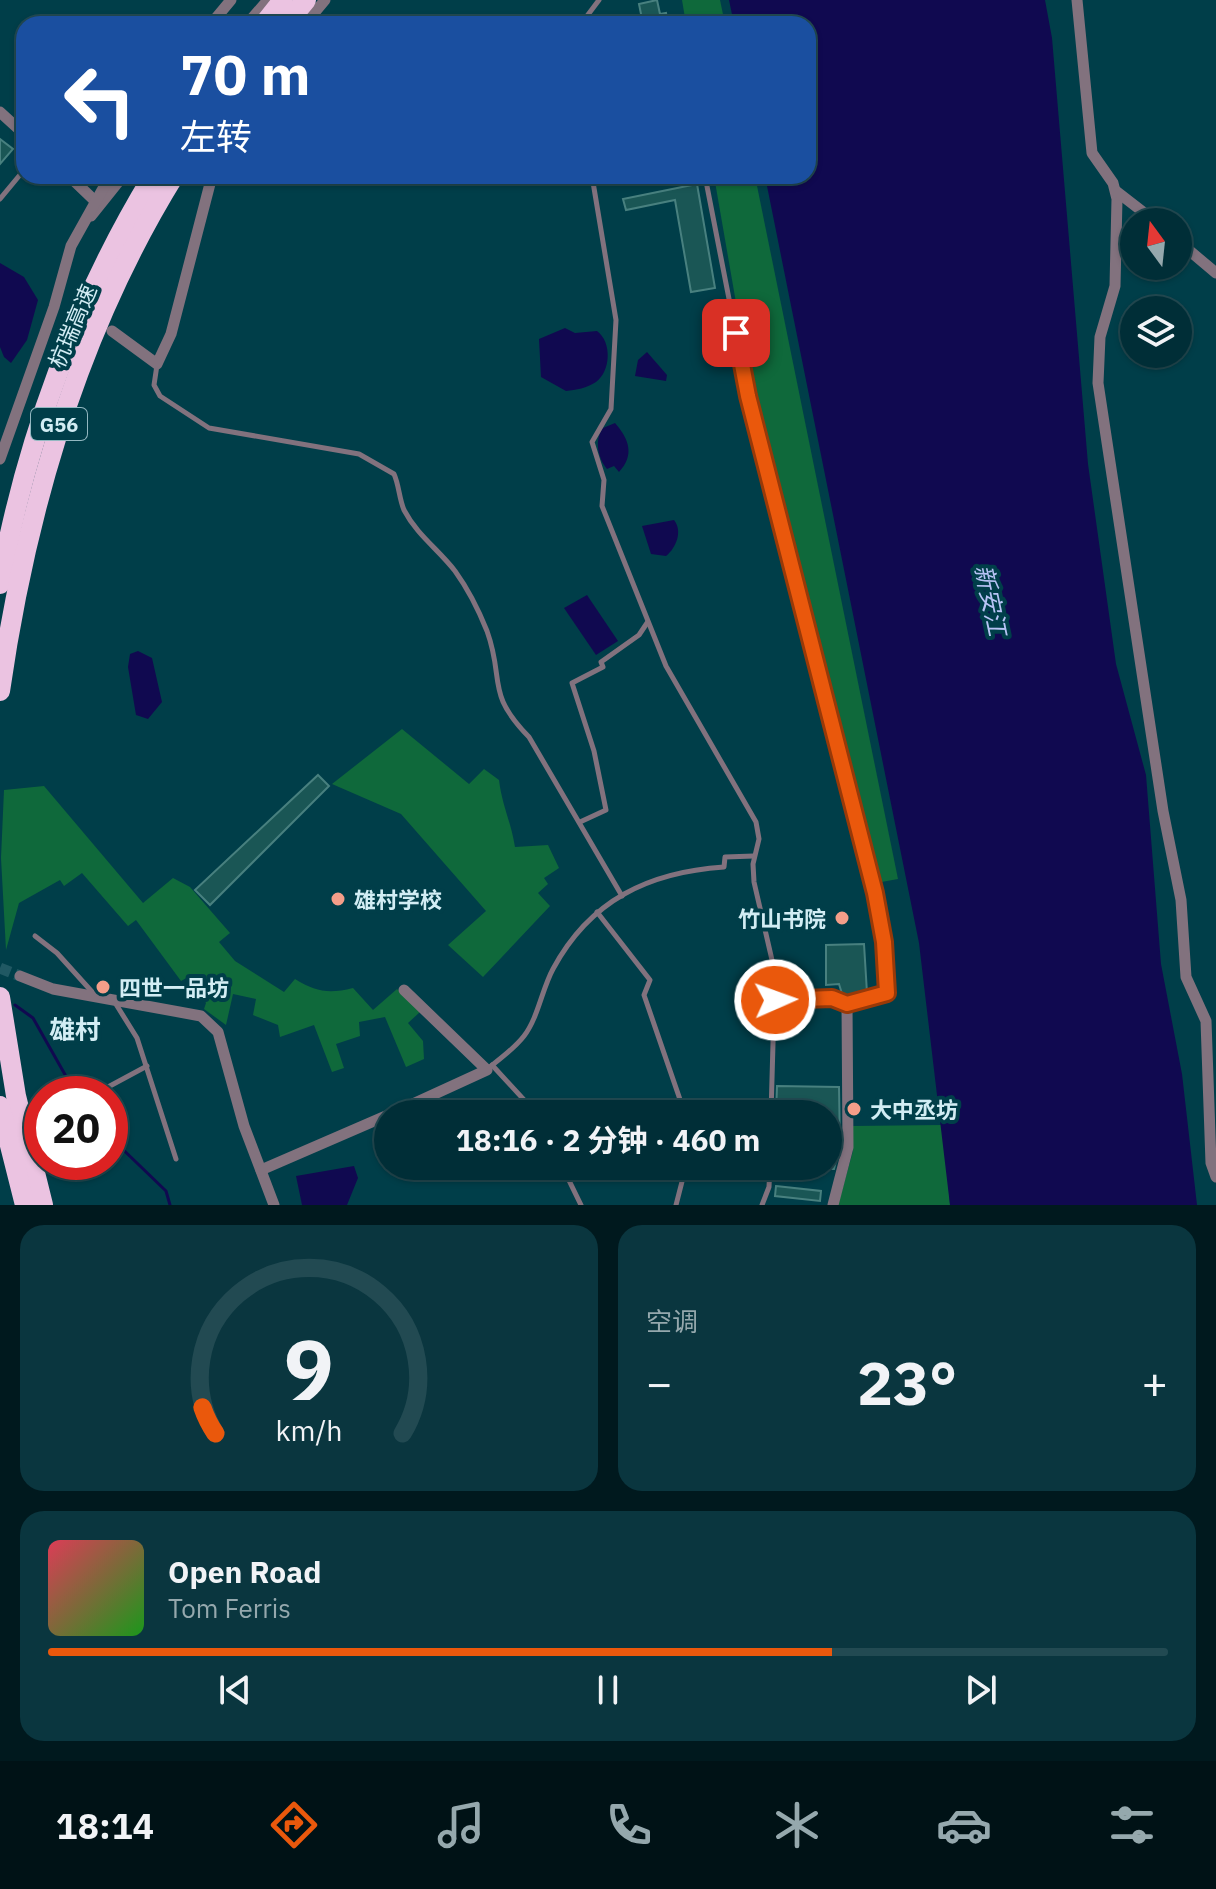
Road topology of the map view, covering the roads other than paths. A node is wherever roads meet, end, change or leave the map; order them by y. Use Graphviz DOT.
graph roads {
  1 [pos="231,0"];
  2 [pos="268,0"];
  3 [pos="283,0"];
  4 [pos="306,0"];
  5 [pos="325,0"];
  6 [pos="1077,0"];
  7 [pos="218,16"];
  8 [pos="254,16"];
  9 [pos="270,16"];
  10 [pos="293,16"];
  11 [pos="312,16"];
  12 [pos="0,112"];
  13 [pos="16,127"];
  14 [pos="16,180"];
  15 [pos="77,184"];
  16 [pos="105,184"];
  17 [pos="116,184"];
  18 [pos="149,184"];
  19 [pos="170,184"];
  20 [pos="210,184"];
  21 [pos="593,184"];
  22 [pos="707,184"];
  23 [pos="1116,191"];
  24 [pos="0,199"];
  25 [pos="94,200"];
  26 [pos="1138,208"];
  27 [pos="78,230"];
  28 [pos="1192,253"];
  29 [pos="1216,273"];
  30 [pos="58,291"];
  31 [pos="70,300"];
  32 [pos="112,331"];
  33 [pos="157,364"];
  34 [pos="0,459"];
  35 [pos="0,584"];
  36 [pos="647,622"];
  37 [pos="0,691"];
  38 [pos="580,822"];
  39 [pos="754,856"];
  40 [pos="622,896"];
  41 [pos="597,912"];
  42 [pos="35,936"];
  43 [pos="20,976"];
  44 [pos="404,990"];
  45 [pos="0,997"];
  46 [pos="96,997"];
  47 [pos="113,1000"];
  48 [pos="775,1000"];
  49 [pos="847,1004"];
  50 [pos="147,1066"];
  51 [pos="489,1068"];
  52 [pos="128,1076"];
  53 [pos="422,1100"];
  54 [pos="522,1100"];
  55 [pos="680,1100"];
  56 [pos="771,1100"];
  57 [pos="0,1106"];
  58 [pos="374,1122"];
  59 [pos="176,1159"];
  60 [pos="261,1170"];
  61 [pos="1216,1177"];
  62 [pos="569,1180"];
  63 [pos="682,1180"];
  64 [pos="769,1180"];
  65 [pos="25,1205"];
  66 [pos="43,1205"];
  67 [pos="274,1205"];
  68 [pos="581,1205"];
  69 [pos="676,1205"];
  70 [pos="762,1205"];
  71 [pos="833,1205"];
  1 -- 7 [label="street"];
  2 -- 8 [label="street"];
  3 -- 9 [label="highway"];
  4 -- 10 [label="highway"];
  5 -- 11 [label="street"];
  6 -- 23 [label="street"];
  12 -- 13 [label="street"];
  14 -- 24 [label="lane"];
  15 -- 25 [label="street"];
  16 -- 25 [label="street"];
  17 -- 27 [label="street"];
  18 -- 35 [label="highway, 杭瑞高速 / G56"];
  19 -- 37 [label="highway, 杭瑞高速 / G56"];
  20 -- 33 [label="street"];
  21 -- 36 [label="lane"];
  22 -- 49 [label="lane"];
  23 -- 26 [label="street"];
  23 -- 61 [label="street"];
  25 -- 27 [label="street"];
  27 -- 30 [label="street"];
  28 -- 29 [label="street"];
  30 -- 31 [label="street"];
  30 -- 34 [label="street"];
  32 -- 33 [label="street"];
  33 -- 38 [label="lane"];
  36 -- 38 [label="lane"];
  36 -- 39 [label="lane"];
  38 -- 40 [label="lane"];
  39 -- 40 [label="lane"];
  39 -- 48 [label="lane"];
  40 -- 41 [label="lane"];
  41 -- 51 [label="lane"];
  41 -- 55 [label="lane"];
  42 -- 46 [label="lane"];
  43 -- 46 [label="street"];
  44 -- 51 [label="street"];
  45 -- 66 [label="highway"];
  46 -- 47 [label="street"];
  47 -- 50 [label="lane"];
  47 -- 60 [label="street"];
  48 -- 49 [label="lane"];
  48 -- 56 [label="lane"];
  49 -- 71 [label="street"];
  50 -- 52 [label="lane"];
  50 -- 59 [label="lane"];
  51 -- 53 [label="street"];
  51 -- 54 [label="lane"];
  57 -- 65 [label="highway"];
  58 -- 60 [label="street"];
  60 -- 67 [label="street"];
  62 -- 68 [label="lane"];
  63 -- 69 [label="lane"];
  64 -- 70 [label="lane"];
}
